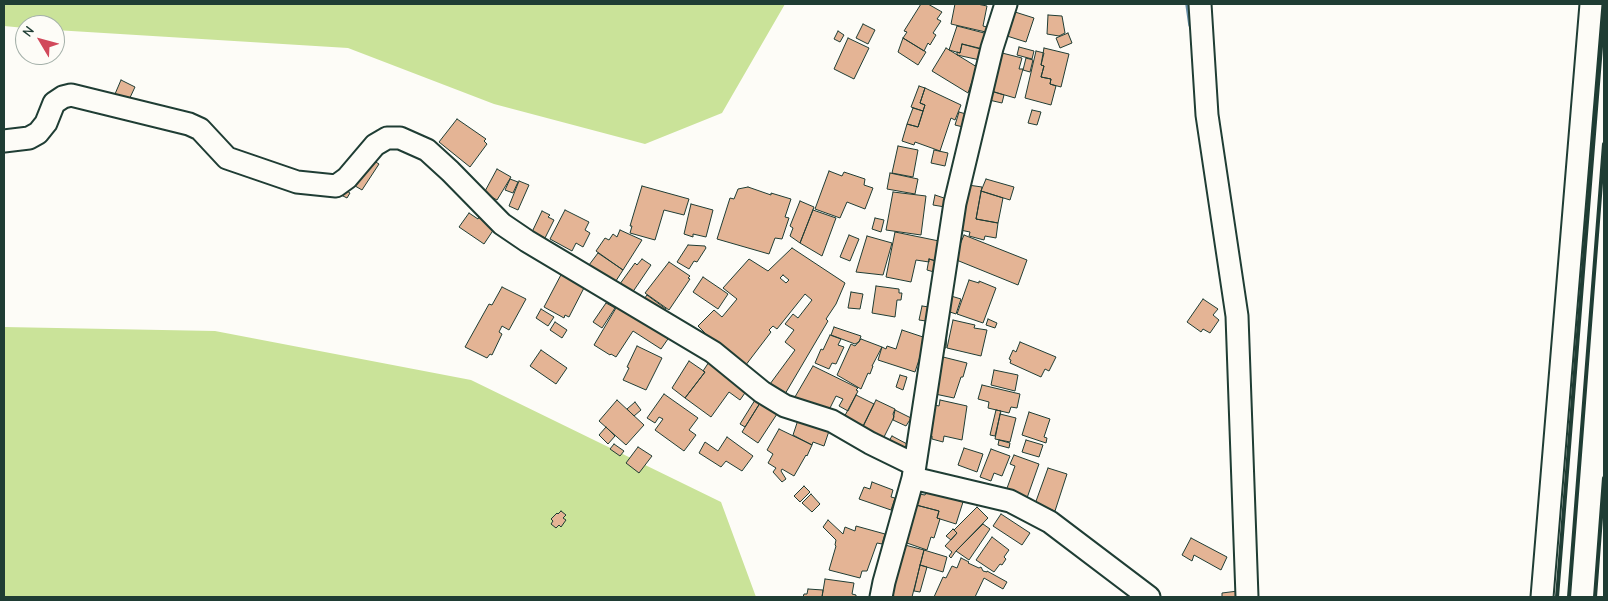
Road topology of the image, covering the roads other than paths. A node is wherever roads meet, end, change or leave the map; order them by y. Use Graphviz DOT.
graph roads {
  1 [pos="1006,4"];
  2 [pos="1200,4"];
  3 [pos="1591,4"];
  4 [pos="4,141"];
  5 [pos="914,472"];
  6 [pos="882,597"];
  7 [pos="1149,597"];
  8 [pos="1247,597"];
  9 [pos="1542,597"];
  1 -- 5 [label="street"];
  2 -- 8 [label="street"];
  3 -- 9 [label="street"];
  4 -- 5 [label="street"];
  5 -- 6 [label="street"];
  5 -- 7 [label="street"];
}
